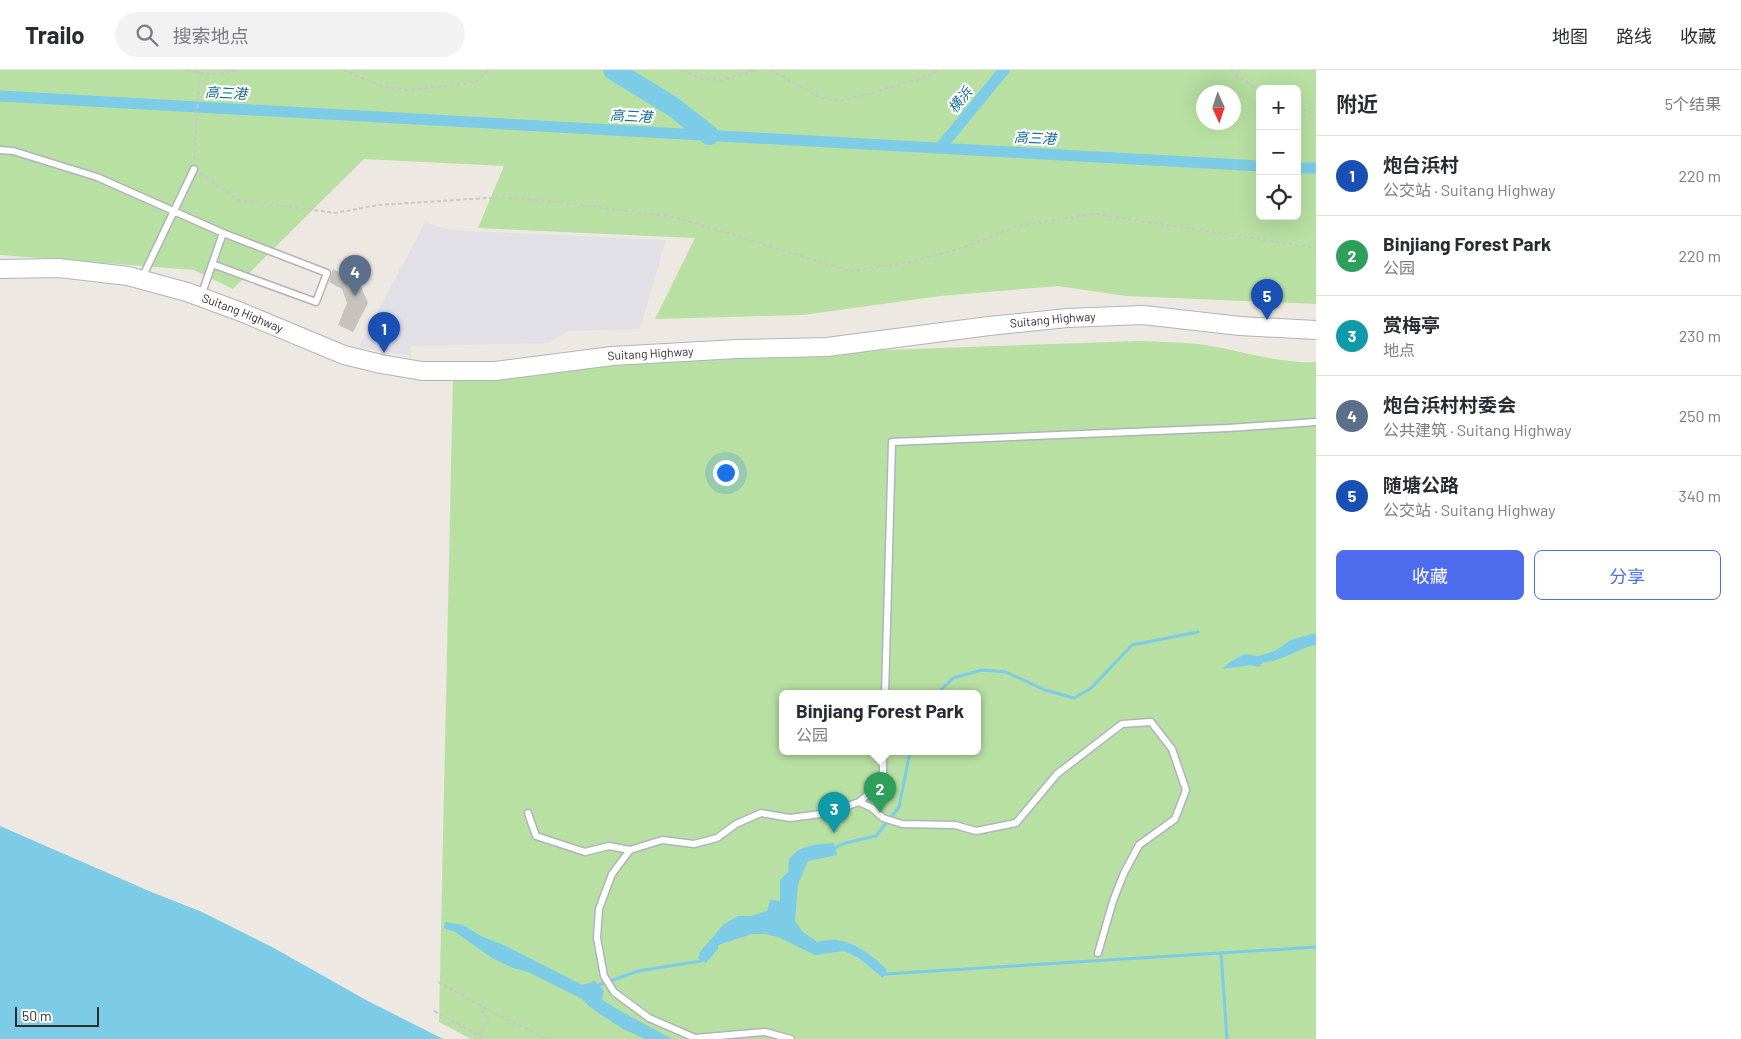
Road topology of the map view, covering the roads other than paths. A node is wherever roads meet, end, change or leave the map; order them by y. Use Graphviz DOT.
graph roads {
  1 [pos="0,150"];
  2 [pos="194,169"];
  3 [pos="174,212"];
  4 [pos="223,234"];
  5 [pos="212,264"];
  6 [pos="0,270"];
  7 [pos="141,280"];
  8 [pos="200,297"];
  9 [pos="1316,330"];
  10 [pos="1316,422"];
  11 [pos="885,690"];
  12 [pos="883,755"];
  13 [pos="860,802"];
  14 [pos="528,812"];
  15 [pos="630,850"];
  16 [pos="1098,953"];
  17 [pos="791,1039"];
  1 -- 3 [label="lane"];
  2 -- 3 [label="lane"];
  3 -- 4 [label="lane"];
  3 -- 7 [label="lane"];
  4 -- 5 [label="lane"];
  4 -- 5 [label="lane"];
  5 -- 8 [label="lane"];
  6 -- 7 [label="street, Suitang Highway"];
  7 -- 8 [label="street, Suitang Highway"];
  8 -- 9 [label="street, Suitang Highway"];
  10 -- 11 [label="lane"];
  12 -- 13 [label="lane"];
  13 -- 15 [label="lane"];
  13 -- 16 [label="lane"];
  14 -- 15 [label="lane"];
  15 -- 17 [label="lane"];
}
